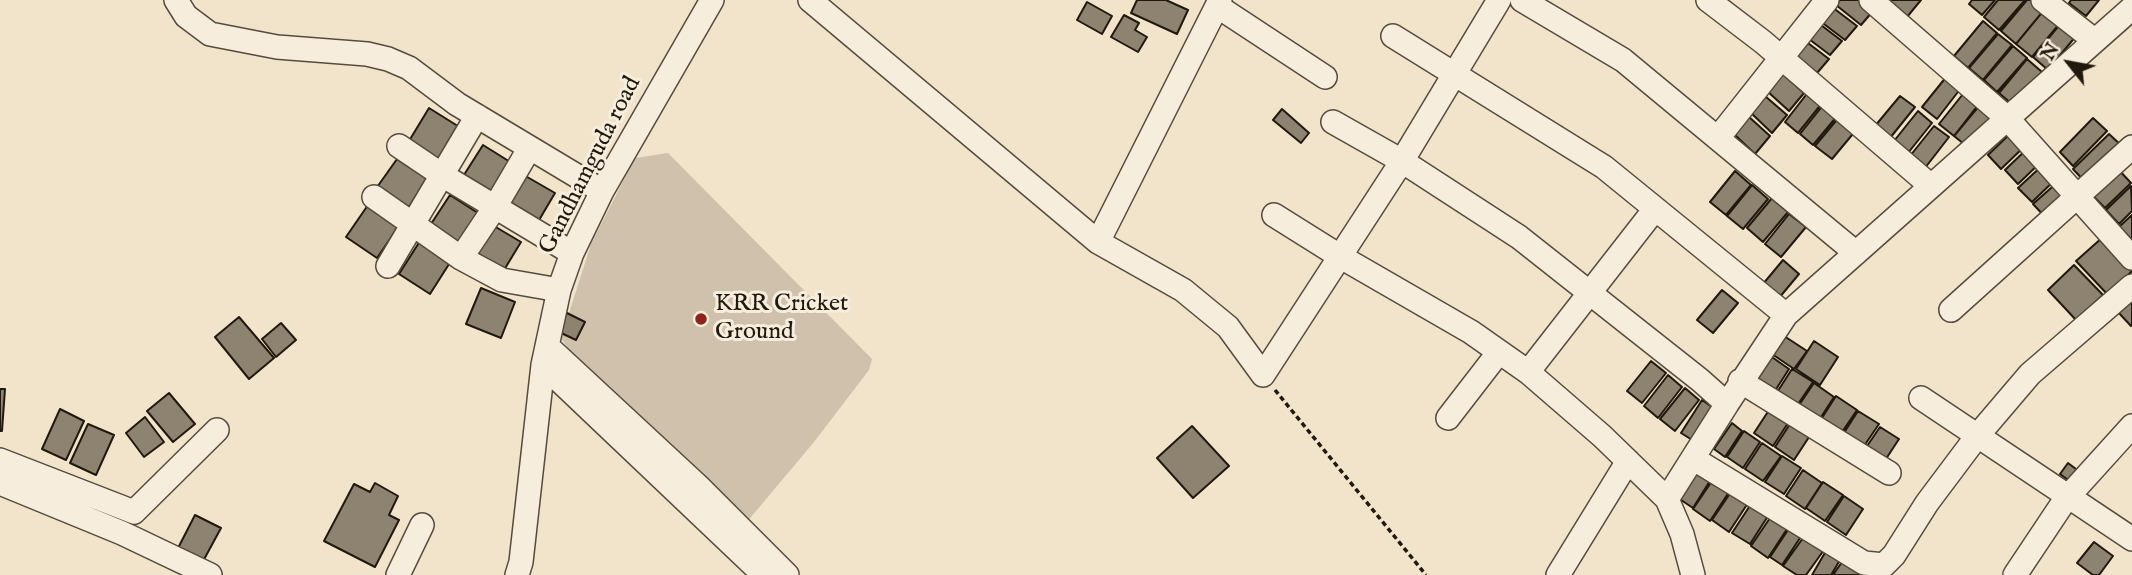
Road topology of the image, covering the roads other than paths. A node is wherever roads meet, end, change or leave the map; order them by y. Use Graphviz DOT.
graph roads {
  1 [pos="176,0"];
  2 [pos="712,0"];
  3 [pos="810,0"];
  4 [pos="1499,0"];
  5 [pos="1522,0"];
  6 [pos="1708,0"];
  7 [pos="1827,0"];
  8 [pos="1871,0"];
  9 [pos="2043,0"];
  10 [pos="1219,3"];
  11 [pos="2132,8"];
  12 [pos="1393,36"];
  13 [pos="2094,40"];
  14 [pos="1780,58"];
  15 [pos="1455,75"];
  16 [pos="1325,77"];
  17 [pos="477,116"];
  18 [pos="2007,118"];
  19 [pos="1334,122"];
  20 [pos="1718,138"];
  21 [pos="399,146"];
  22 [pos="2132,148"];
  23 [pos="529,149"];
  24 [pos="1402,160"];
  25 [pos="442,175"];
  26 [pos="1931,186"];
  27 [pos="602,191"];
  28 [pos="2079,196"];
  29 [pos="374,197"];
  30 [pos="495,207"];
  31 [pos="1655,209"];
  32 [pos="1274,215"];
  33 [pos="413,225"];
  34 [pos="1098,242"];
  35 [pos="572,253"];
  36 [pos="1856,253"];
  37 [pos="1341,257"];
  38 [pos="461,258"];
  39 [pos="2132,258"];
  40 [pos="388,266"];
  41 [pos="2132,286"];
  42 [pos="559,290"];
  43 [pos="1589,292"];
  44 [pos="1951,310"];
  45 [pos="1786,315"];
  46 [pos="1499,352"];
  47 [pos="545,356"];
  48 [pos="1528,372"];
  49 [pos="1740,381"];
  50 [pos="1921,398"];
  51 [pos="1727,404"];
  52 [pos="1448,418"];
  53 [pos="2132,426"];
  54 [pos="217,430"];
  55 [pos="1978,435"];
  56 [pos="1694,459"];
  57 [pos="0,460"];
  58 [pos="1628,461"];
  59 [pos="1889,473"];
  60 [pos="0,483"];
  61 [pos="2068,496"];
  62 [pos="1667,499"];
  63 [pos="134,512"];
  64 [pos="422,525"];
  65 [pos="122,533"];
  66 [pos="2132,539"];
  67 [pos="757,560"];
  68 [pos="1883,570"];
  69 [pos="210,575"];
  70 [pos="398,575"];
  71 [pos="517,575"];
  72 [pos="788,575"];
  73 [pos="1558,575"];
  74 [pos="1693,575"];
  75 [pos="2015,575"];
  1 -- 17 [label="street"];
  2 -- 27 [label="street, Gandhamguda road"];
  3 -- 34 [label="street"];
  4 -- 15 [label="street"];
  5 -- 20 [label="street"];
  6 -- 14 [label="street"];
  7 -- 14 [label="street"];
  8 -- 18 [label="street"];
  9 -- 13 [label="street"];
  10 -- 16 [label="street"];
  10 -- 34 [label="street"];
  11 -- 13 [label="street"];
  12 -- 15 [label="street"];
  13 -- 18 [label="street"];
  14 -- 20 [label="street"];
  14 -- 26 [label="street"];
  15 -- 24 [label="street"];
  15 -- 31 [label="street"];
  17 -- 23 [label="street"];
  17 -- 25 [label="street"];
  18 -- 26 [label="street"];
  18 -- 28 [label="street"];
  19 -- 24 [label="street"];
  20 -- 36 [label="street"];
  21 -- 25 [label="street"];
  22 -- 28 [label="street"];
  23 -- 27 [label="street"];
  23 -- 30 [label="street"];
  24 -- 37 [label="street"];
  24 -- 43 [label="street"];
  25 -- 30 [label="street"];
  25 -- 33 [label="street"];
  26 -- 36 [label="street"];
  27 -- 35 [label="street, Gandhamguda road"];
  28 -- 39 [label="street"];
  28 -- 44 [label="street"];
  29 -- 33 [label="street"];
  30 -- 35 [label="street"];
  30 -- 38 [label="street"];
  31 -- 43 [label="street"];
  31 -- 45 [label="street"];
  32 -- 37 [label="street"];
  33 -- 38 [label="street"];
  33 -- 40 [label="street"];
  34 -- 37 [label="street"];
  35 -- 42 [label="street, Gandhamguda road"];
  36 -- 45 [label="street"];
  37 -- 46 [label="street"];
  38 -- 42 [label="street"];
  41 -- 55 [label="street"];
  42 -- 47 [label="street, Gandhamguda road"];
  43 -- 48 [label="street"];
  43 -- 51 [label="street"];
  45 -- 49 [label="street"];
  46 -- 48 [label="street"];
  46 -- 52 [label="street"];
  47 -- 67 [label="street"];
  47 -- 71 [label="street, Gandhamguda road"];
  48 -- 58 [label="street"];
  49 -- 51 [label="street"];
  49 -- 59 [label="street"];
  50 -- 55 [label="street"];
  51 -- 56 [label="street"];
  53 -- 61 [label="street"];
  54 -- 63 [label="street"];
  55 -- 61 [label="street"];
  55 -- 68 [label="street"];
  56 -- 62 [label="street"];
  56 -- 68 [label="street"];
  57 -- 63 [label="street"];
  58 -- 62 [label="street"];
  58 -- 73 [label="street"];
  60 -- 65 [label="street"];
  61 -- 66 [label="street"];
  61 -- 75 [label="street"];
  62 -- 74 [label="street"];
  63 -- 65 [label="street"];
  64 -- 70 [label="street"];
  65 -- 69 [label="street"];
  67 -- 72 [label="street"];
}
